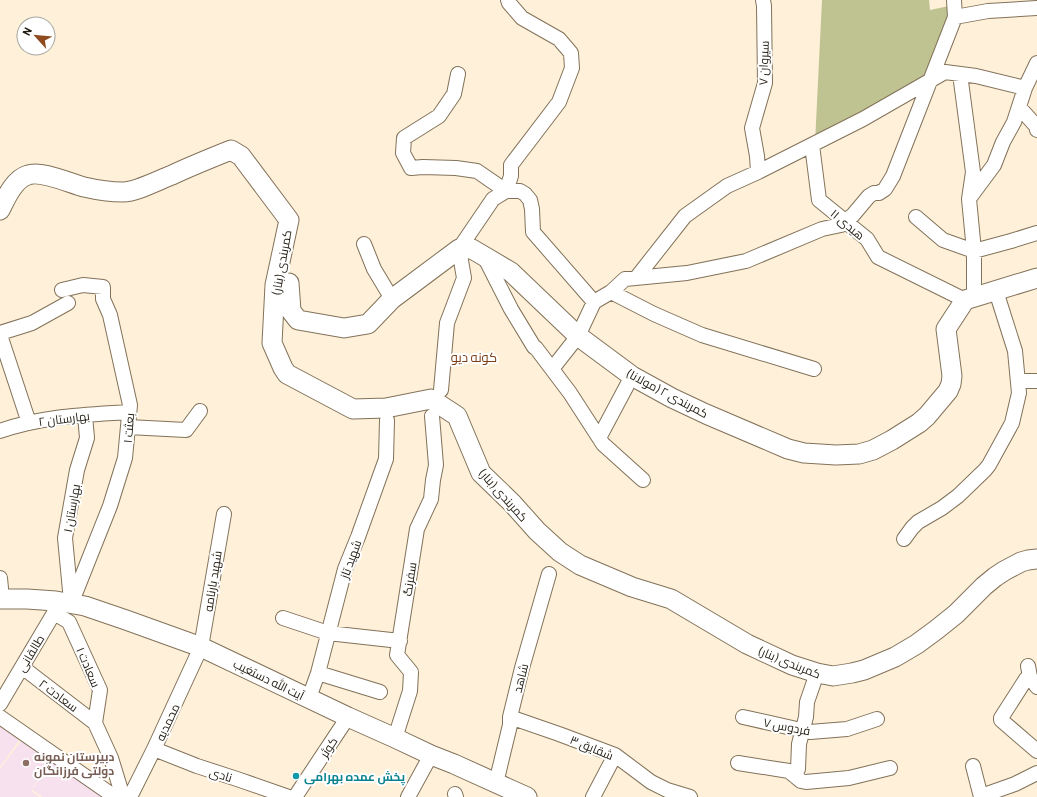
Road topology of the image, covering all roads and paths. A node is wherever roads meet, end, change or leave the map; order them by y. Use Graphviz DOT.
graph roads {
  1 [pos="508,0"];
  2 [pos="763,0"];
  3 [pos="954,0"];
  4 [pos="1037,8"];
  5 [pos="955,17"];
  6 [pos="1037,63"];
  7 [pos="458,74"];
  8 [pos="960,74"];
  9 [pos="929,81"];
  10 [pos="1025,88"];
  11 [pos="1019,107"];
  12 [pos="1037,130"];
  13 [pos="812,145"];
  14 [pos="758,172"];
  15 [pos="506,191"];
  16 [pos="969,199"];
  17 [pos="0,210"];
  18 [pos="916,217"];
  19 [pos="845,221"];
  20 [pos="1037,233"];
  21 [pos="364,244"];
  22 [pos="459,249"];
  23 [pos="974,251"];
  24 [pos="484,256"];
  25 [pos="637,277"];
  26 [pos="1037,278"];
  27 [pos="282,284"];
  28 [pos="996,291"];
  29 [pos="611,292"];
  30 [pos="392,299"];
  31 [pos="970,299"];
  32 [pos="594,302"];
  33 [pos="0,334"];
  34 [pos="578,336"];
  35 [pos="814,368"];
  36 [pos="552,369"];
  37 [pos="632,376"];
  38 [pos="1018,381"];
  39 [pos="1037,381"];
  40 [pos="441,390"];
  41 [pos="200,411"];
  42 [pos="129,412"];
  43 [pos="85,415"];
  44 [pos="432,416"];
  45 [pos="387,420"];
  46 [pos="29,423"];
  47 [pos="128,427"];
  48 [pos="0,431"];
  49 [pos="599,438"];
  50 [pos="643,480"];
  51 [pos="224,514"];
  52 [pos="904,539"];
  53 [pos="1037,559"];
  54 [pos="549,574"];
  55 [pos="0,578"];
  56 [pos="1,599"];
  57 [pos="60,606"];
  58 [pos="283,618"];
  59 [pos="328,633"];
  60 [pos="400,641"];
  61 [pos="201,647"];
  62 [pos="22,667"];
  63 [pos="318,673"];
  64 [pos="817,673"];
  65 [pos="1032,676"];
  66 [pos="380,692"];
  67 [pos="309,698"];
  68 [pos="0,704"];
  69 [pos="510,716"];
  70 [pos="0,717"];
  71 [pos="348,717"];
  72 [pos="743,717"];
  73 [pos="877,718"];
  74 [pos="96,723"];
  75 [pos="803,730"];
  76 [pos="395,738"];
  77 [pos="154,749"];
  78 [pos="1037,751"];
  79 [pos="431,755"];
  80 [pos="615,755"];
  81 [pos="738,763"];
  82 [pos="973,766"];
  83 [pos="890,768"];
  84 [pos="1037,773"];
  85 [pos="795,776"];
  86 [pos="496,783"];
  87 [pos="271,794"];
  88 [pos="115,797"];
  89 [pos="123,797"];
  90 [pos="130,797"];
  91 [pos="289,797"];
  92 [pos="295,797"];
  93 [pos="408,797"];
  94 [pos="527,797"];
  95 [pos="593,797"];
  96 [pos="690,797"];
  97 [pos="981,797"];
  1 -- 15 [label="street"];
  2 -- 14 [label="street, سیروان ۷"];
  3 -- 5 [label="street"];
  4 -- 5 [label="street"];
  5 -- 9 [label="street"];
  6 -- 10 [label="street"];
  7 -- 15 [label="street"];
  8 -- 9 [label="street"];
  8 -- 10 [label="street"];
  8 -- 16 [label="street"];
  9 -- 13 [label="street"];
  9 -- 19 [label="street"];
  10 -- 11 [label="street"];
  11 -- 12 [label="street"];
  11 -- 16 [label="street"];
  13 -- 14 [label="street"];
  13 -- 19 [label="street, هیدی ۱۱"];
  14 -- 25 [label="street"];
  15 -- 22 [label="street"];
  15 -- 32 [label="street"];
  16 -- 23 [label="street"];
  17 -- 27 [label="street, کمربندی (بنار)"];
  18 -- 23 [label="street"];
  19 -- 25 [label="street"];
  19 -- 31 [label="street, هیدی ۱۱"];
  20 -- 23 [label="street"];
  21 -- 30 [label="street"];
  22 -- 24 [label="street, کمربندی ۲ (مولانا)"];
  22 -- 30 [label="street"];
  22 -- 40 [label="street"];
  23 -- 31 [label="street"];
  24 -- 34 [label="street, کمربندی ۲ (مولانا)"];
  24 -- 36 [label="street"];
  25 -- 29 [label="street"];
  26 -- 28 [label="street"];
  27 -- 30 [label="street"];
  27 -- 64 [label="street, کمربندی (بنار)"];
  28 -- 31 [label="street"];
  28 -- 38 [label="street"];
  29 -- 32 [label="street"];
  29 -- 35 [label="street"];
  31 -- 37 [label="street, کمربندی ۲ (مولانا)"];
  32 -- 34 [label="street"];
  33 -- 42 [label="street, بعثت ۱"];
  33 -- 46 [label="street"];
  34 -- 36 [label="street"];
  34 -- 37 [label="street, کمربندی ۲ (مولانا)"];
  36 -- 49 [label="street"];
  37 -- 49 [label="street"];
  38 -- 39 [label="street"];
  38 -- 52 [label="street"];
  41 -- 47 [label="street"];
  42 -- 43 [label="street, بهارستان ۲"];
  42 -- 47 [label="street, بعثت ۱"];
  43 -- 46 [label="street, بهارستان ۲"];
  43 -- 57 [label="street, بهارستان ۱"];
  44 -- 60 [label="street, سفرنگ"];
  45 -- 59 [label="street, شهید تاز"];
  46 -- 48 [label="street, بهارستان ۲"];
  47 -- 57 [label="street, بعثت ۱"];
  49 -- 50 [label="street"];
  51 -- 61 [label="street, شهید بارنامه"];
  53 -- 64 [label="street, کمربندی (بنار)"];
  54 -- 69 [label="street, شاهد"];
  55 -- 56 [label="street"];
  56 -- 57 [label="street, آیت الله دستغیب"];
  57 -- 61 [label="street, آیت الله دستغیب"];
  57 -- 62 [label="street, طالقانی"];
  57 -- 74 [label="street, سعادت ۱"];
  58 -- 59 [label="street"];
  59 -- 60 [label="street"];
  59 -- 63 [label="street, شهید تاز"];
  60 -- 76 [label="street, سفرنگ"];
  61 -- 67 [label="street, آیت الله دستغیب"];
  61 -- 77 [label="street, محمدیه"];
  62 -- 68 [label="street, طالقانی"];
  62 -- 74 [label="street, سعادت ۲"];
  63 -- 66 [label="street"];
  63 -- 67 [label="street, شهید تاز"];
  64 -- 75 [label="street"];
  65 -- 78 [label="street"];
  67 -- 71 [label="street, آیت الله دستغیب"];
  69 -- 80 [label="street, شقایق ۳"];
  69 -- 86 [label="street, شاهد"];
  70 -- 88 [label="street"];
  71 -- 76 [label="street, آیت الله دستغیب"];
  71 -- 92 [label="street, کوثر"];
  72 -- 75 [label="street, فردوس ۷"];
  73 -- 75 [label="street, فردوس ۷"];
  74 -- 89 [label="street"];
  75 -- 85 [label="street"];
  76 -- 79 [label="street, آیت الله دستغیب"];
  77 -- 87 [label="street, نادی"];
  77 -- 90 [label="street, محمدیه"];
  79 -- 86 [label="street, آیت الله دستغیب"];
  79 -- 93 [label="street"];
  80 -- 95 [label="street"];
  80 -- 96 [label="street, شقایق ۳"];
  81 -- 85 [label="street"];
  82 -- 97 [label="street"];
  83 -- 85 [label="street"];
  84 -- 97 [label="street"];
  86 -- 94 [label="street, آیت الله دستغیب"];
  87 -- 91 [label="street, نادی"];
}
